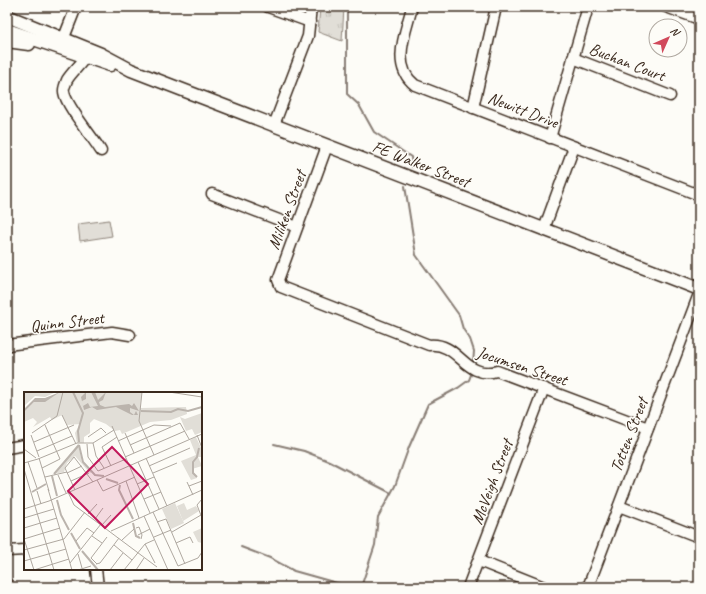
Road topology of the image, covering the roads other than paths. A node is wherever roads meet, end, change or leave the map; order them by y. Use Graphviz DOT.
graph roads {
  1 [pos="76,7"];
  2 [pos="268,7"];
  3 [pos="311,7"];
  4 [pos="412,7"];
  5 [pos="496,7"];
  6 [pos="588,7"];
  7 [pos="666,7"];
  8 [pos="7,16"];
  9 [pos="699,19"];
  10 [pos="310,22"];
  11 [pos="7,30"];
  12 [pos="64,40"];
  13 [pos="7,41"];
  14 [pos="69,52"];
  15 [pos="88,54"];
  16 [pos="573,58"];
  17 [pos="670,96"];
  18 [pos="473,108"];
  19 [pos="274,125"];
  20 [pos="550,138"];
  21 [pos="328,146"];
  22 [pos="574,147"];
  23 [pos="101,151"];
  24 [pos="212,194"];
  25 [pos="699,195"];
  26 [pos="297,227"];
  27 [pos="544,229"];
  28 [pos="279,285"];
  29 [pos="699,289"];
  30 [pos="699,294"];
  31 [pos="130,336"];
  32 [pos="7,345"];
  33 [pos="544,388"];
  34 [pos="648,428"];
  35 [pos="24,445"];
  36 [pos="7,448"];
  37 [pos="619,506"];
  38 [pos="699,537"];
  39 [pos="24,550"];
  40 [pos="7,551"];
  41 [pos="479,561"];
  42 [pos="96,570"];
  43 [pos="7,584"];
  44 [pos="7,587"];
  45 [pos="98,587"];
  46 [pos="468,587"];
  47 [pos="544,587"];
  48 [pos="588,587"];
  1 -- 12 [label="street"];
  2 -- 10 [label="street"];
  3 -- 10 [label="street"];
  4 -- 18 [label="street, Newitt Drive"];
  5 -- 18 [label="street"];
  6 -- 16 [label="street"];
  7 -- 9 [label="street"];
  8 -- 12 [label="main road, FE Walker Street"];
  10 -- 19 [label="street"];
  11 -- 14 [label="main road, FE Walker Street"];
  12 -- 15 [label="main road, FE Walker Street"];
  13 -- 14 [label="main road"];
  14 -- 15 [label="main road, FE Walker Street"];
  15 -- 19 [label="main road, FE Walker Street"];
  15 -- 23 [label="street"];
  16 -- 17 [label="street, Buchan Court"];
  16 -- 20 [label="street"];
  18 -- 20 [label="street, Newitt Drive"];
  19 -- 21 [label="main road, FE Walker Street"];
  20 -- 22 [label="street, Newitt Drive"];
  21 -- 26 [label="street, Miliken Street"];
  21 -- 27 [label="main road, FE Walker Street"];
  22 -- 25 [label="street, Newitt Drive"];
  22 -- 27 [label="street"];
  24 -- 26 [label="street"];
  26 -- 28 [label="street, Miliken Street"];
  27 -- 29 [label="main road, FE Walker Street"];
  28 -- 33 [label="street, Jocumsen Street"];
  30 -- 34 [label="street, Totten Street"];
  31 -- 32 [label="street, Quinn Street"];
  33 -- 34 [label="street, Jocumsen Street"];
  33 -- 41 [label="street, McVeigh Street"];
  34 -- 37 [label="street, Totten Street"];
  35 -- 36 [label="street"];
  37 -- 38 [label="street"];
  37 -- 48 [label="street, Totten Street"];
  39 -- 40 [label="street"];
  41 -- 46 [label="street, McVeigh Street"];
  41 -- 47 [label="street"];
  42 -- 45 [label="street"];
  43 -- 44 [label="street"];
}
